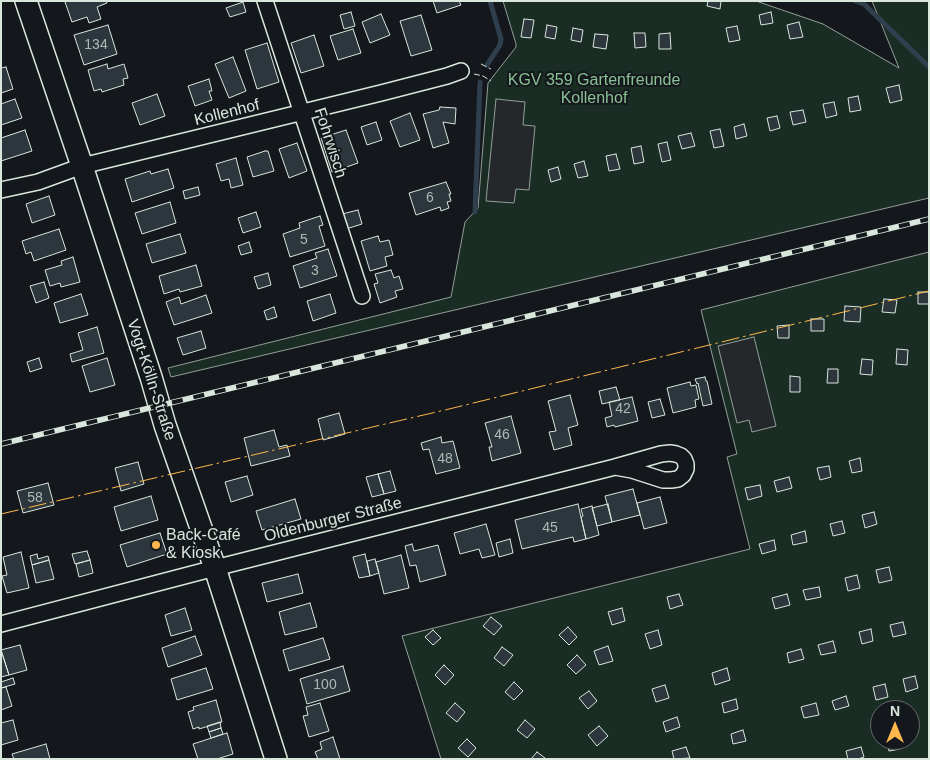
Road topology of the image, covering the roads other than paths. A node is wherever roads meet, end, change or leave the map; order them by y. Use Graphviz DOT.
graph roads {
  1 [pos="26,1"];
  2 [pos="265,1"];
  3 [pos="461,71"];
  4 [pos="302,112"];
  5 [pos="82,166"];
  6 [pos="1,190"];
  7 [pos="362,296"];
  8 [pos="615,467"];
  9 [pos="215,568"];
  10 [pos="1,624"];
  11 [pos="276,759"];
  1 -- 5 [label="street, Vogt-Kölln-Straße"];
  2 -- 4 [label="street, Fohrwisch"];
  3 -- 4 [label="street, Kollenhof"];
  4 -- 5 [label="street, Kollenhof"];
  4 -- 7 [label="street, Fohrwisch"];
  5 -- 6 [label="street, Kollenhof"];
  5 -- 9 [label="street, Vogt-Kölln-Straße"];
  8 -- 9 [label="street, Oldenburger Straße"];
  9 -- 10 [label="street, Oldenburger Straße"];
  9 -- 11 [label="street, Vogt-Kölln-Straße"];
}
